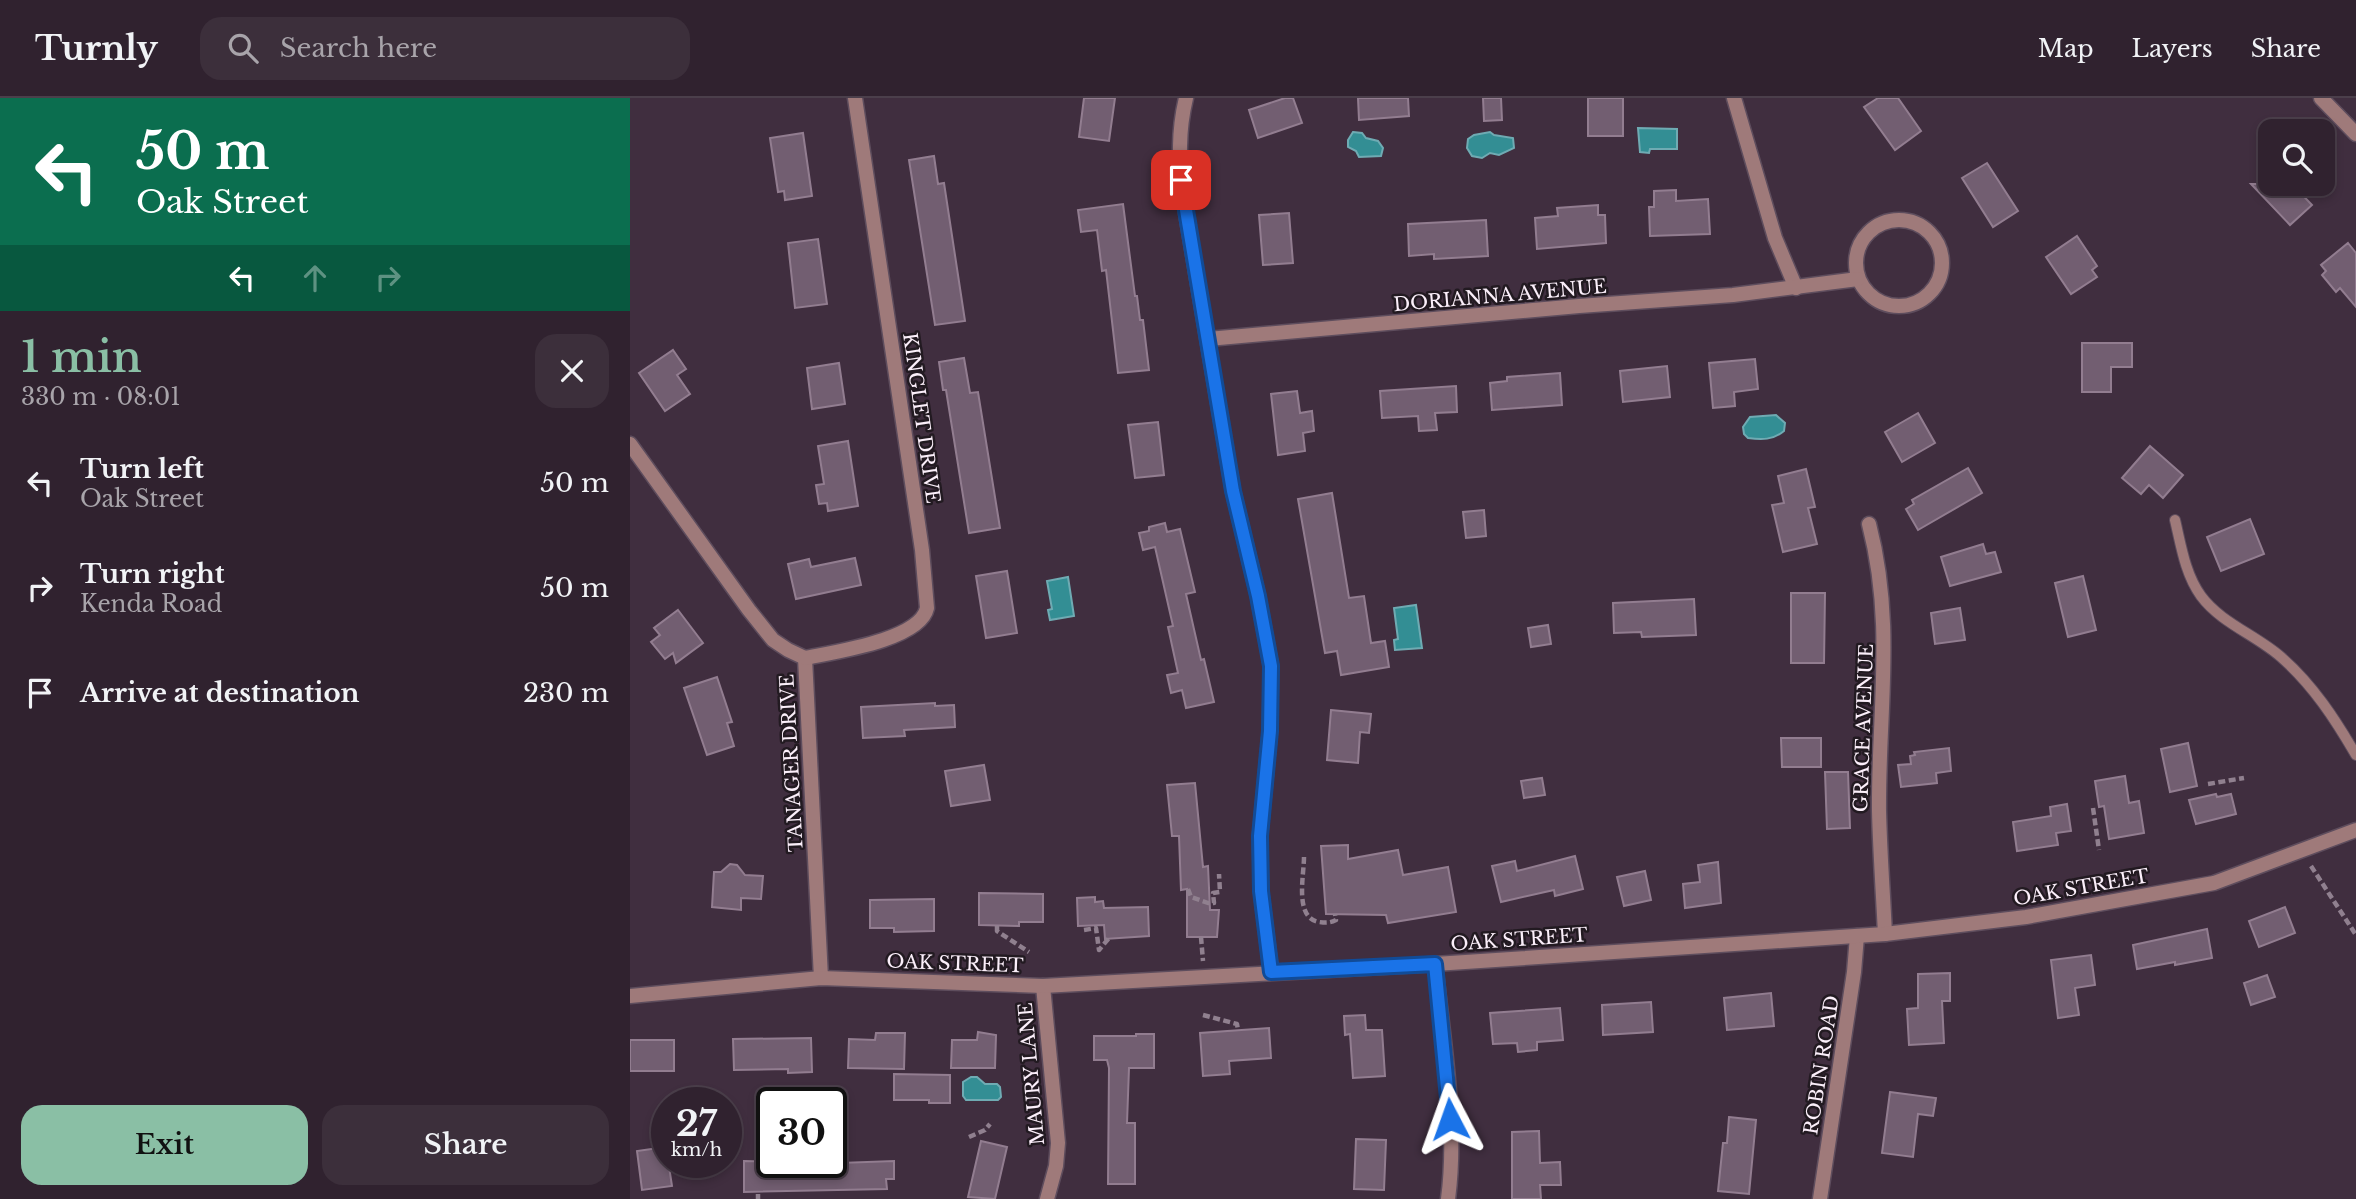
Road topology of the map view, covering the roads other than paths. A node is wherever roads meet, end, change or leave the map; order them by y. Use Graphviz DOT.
graph roads {
  1 [pos="855,98"];
  2 [pos="1186,98"];
  3 [pos="1734,98"];
  4 [pos="2321,98"];
  5 [pos="2356,134"];
  6 [pos="1858,279"];
  7 [pos="1796,288"];
  8 [pos="1208,339"];
  9 [pos="630,444"];
  10 [pos="2175,520"];
  11 [pos="1869,524"];
  12 [pos="805,658"];
  13 [pos="2356,755"];
  14 [pos="2356,830"];
  15 [pos="1885,934"];
  16 [pos="1857,936"];
  17 [pos="1435,964"];
  18 [pos="1271,972"];
  19 [pos="821,978"];
  20 [pos="1042,986"];
  21 [pos="630,996"];
  22 [pos="1047,1199"];
  23 [pos="1448,1199"];
  24 [pos="1820,1199"];
  1 -- 12 [label="street, KINGLET DRIVE"];
  2 -- 8 [label="street"];
  3 -- 7 [label="street"];
  4 -- 5 [label="street"];
  6 -- 6 [label="street"];
  6 -- 7 [label="street, DORIANNA AVENUE"];
  7 -- 8 [label="street, DORIANNA AVENUE"];
  8 -- 18 [label="street"];
  9 -- 12 [label="street, TANAGER DRIVE"];
  10 -- 13 [label="lane"];
  11 -- 15 [label="street, GRACE AVENUE"];
  12 -- 19 [label="street, TANAGER DRIVE"];
  14 -- 15 [label="street, OAK STREET"];
  15 -- 16 [label="street, OAK STREET"];
  16 -- 17 [label="street, OAK STREET"];
  16 -- 24 [label="street, ROBIN ROAD"];
  17 -- 18 [label="street, OAK STREET"];
  17 -- 23 [label="street"];
  18 -- 20 [label="street, OAK STREET"];
  19 -- 20 [label="street, OAK STREET"];
  19 -- 21 [label="street, OAK STREET"];
  20 -- 22 [label="street, MAURY LANE"];
}
